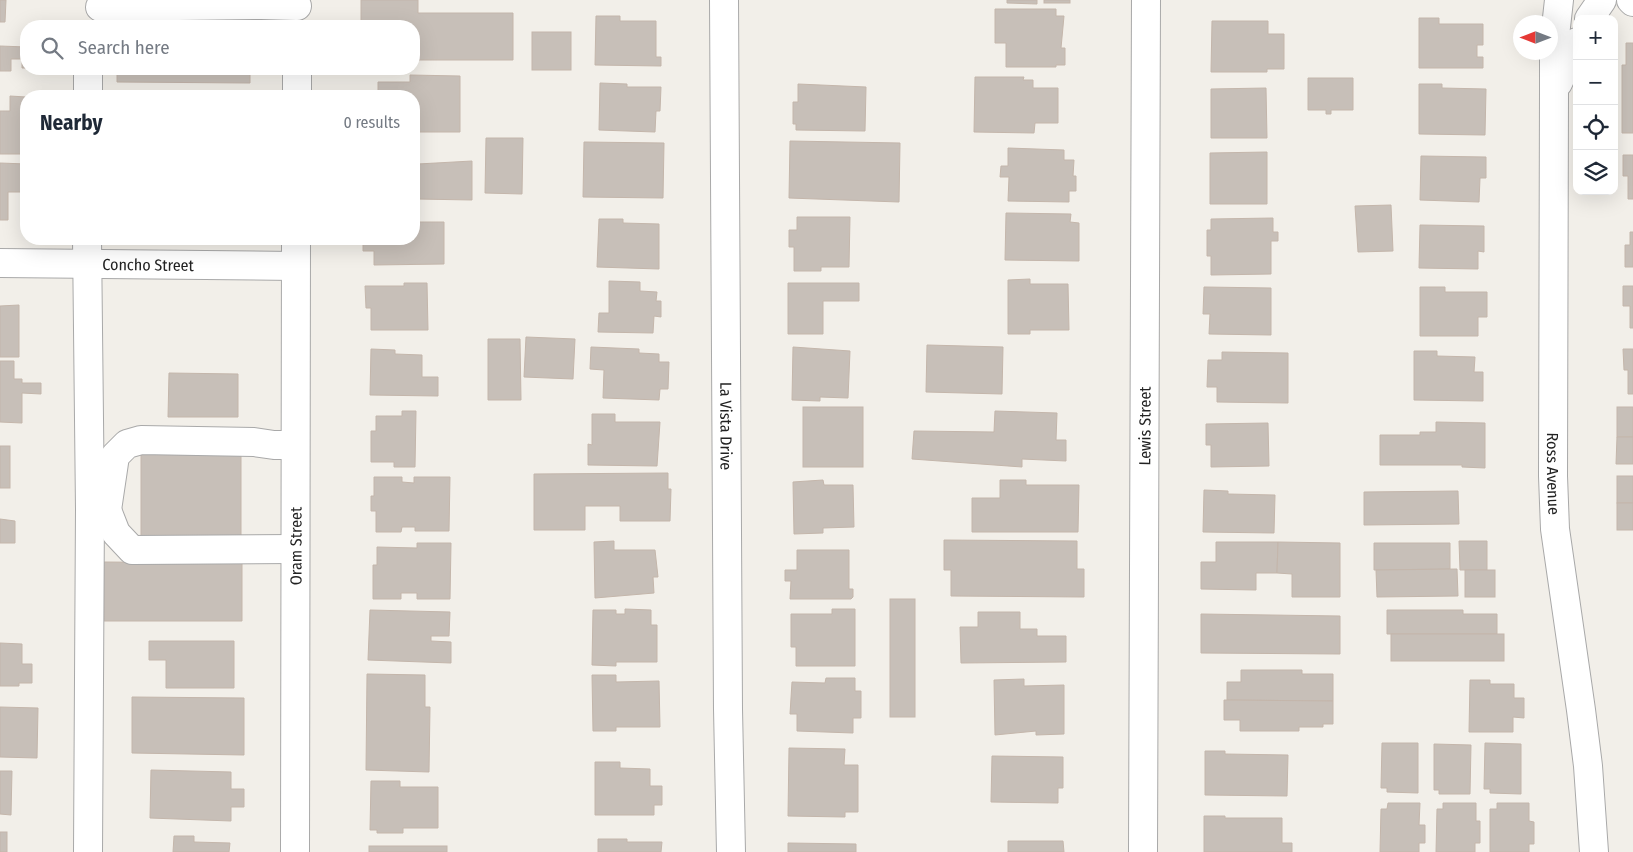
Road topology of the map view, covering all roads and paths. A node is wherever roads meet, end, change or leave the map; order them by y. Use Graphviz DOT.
graph roads {
  1 [pos="724,0"];
  2 [pos="1146,0"];
  3 [pos="1559,0"];
  4 [pos="1602,0"];
  5 [pos="92,11"];
  6 [pos="297,11"];
  7 [pos="1592,15"];
  8 [pos="1573,51"];
  9 [pos="88,75"];
  10 [pos="297,75"];
  11 [pos="88,90"];
  12 [pos="297,90"];
  13 [pos="1554,92"];
  14 [pos="296,245"];
  15 [pos="87,251"];
  16 [pos="0,263"];
  17 [pos="296,266"];
  18 [pos="296,445"];
  19 [pos="99,510"];
  20 [pos="295,549"];
  21 [pos="88,852"];
  22 [pos="295,852"];
  23 [pos="731,852"];
  24 [pos="1143,852"];
  25 [pos="1594,852"];
  1 -- 23 [label="street, La Vista Drive"];
  2 -- 24 [label="street, Lewis Street"];
  3 -- 13 [label="street, Ross Avenue"];
  4 -- 7 [label="street"];
  5 -- 6 [label="street"];
  8 -- 13 [label="street, Ross Avenue"];
  9 -- 11 [label="street"];
  10 -- 12 [label="street"];
  13 -- 25 [label="street, Ross Avenue"];
  14 -- 17 [label="street, Oram Street"];
  15 -- 16 [label="street, Concho Street"];
  15 -- 17 [label="street, Concho Street"];
  15 -- 19 [label="street"];
  17 -- 18 [label="street, Oram Street"];
  18 -- 19 [label="street"];
  18 -- 20 [label="street, Oram Street"];
  19 -- 20 [label="street"];
  19 -- 21 [label="street"];
  20 -- 22 [label="street, Oram Street"];
}
